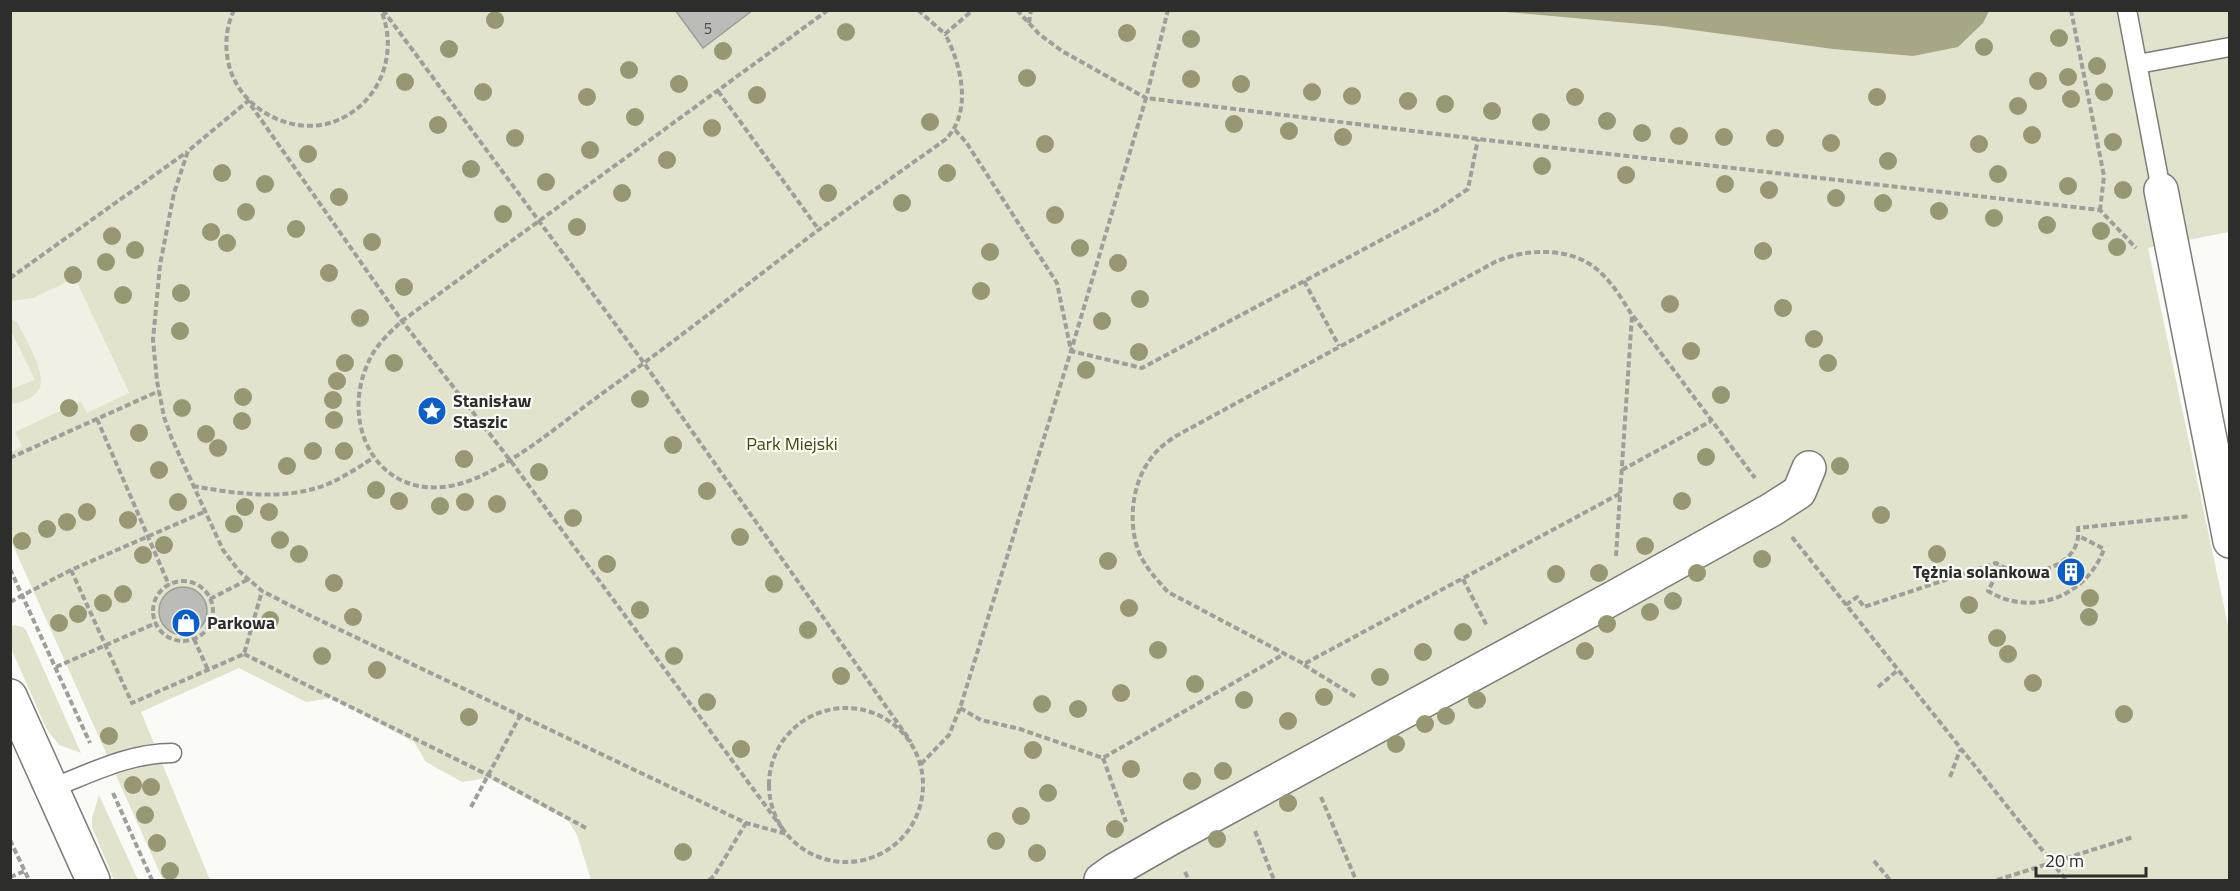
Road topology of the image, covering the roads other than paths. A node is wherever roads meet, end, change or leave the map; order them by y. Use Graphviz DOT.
graph roads {
  1 [pos="2127,10"];
  2 [pos="2229,47"];
  3 [pos="2138,64"];
  4 [pos="2160,190"];
  5 [pos="1809,468"];
  6 [pos="2228,535"];
  7 [pos="10,696"];
  8 [pos="172,753"];
  9 [pos="52,788"];
  10 [pos="93,880"];
  11 [pos="1101,880"];
  1 -- 3 [label="lane"];
  2 -- 3 [label="lane"];
  3 -- 4 [label="lane"];
  4 -- 6 [label="street"];
  5 -- 11 [label="street"];
  7 -- 9 [label="street"];
  8 -- 9 [label="lane"];
  9 -- 10 [label="street"];
}
